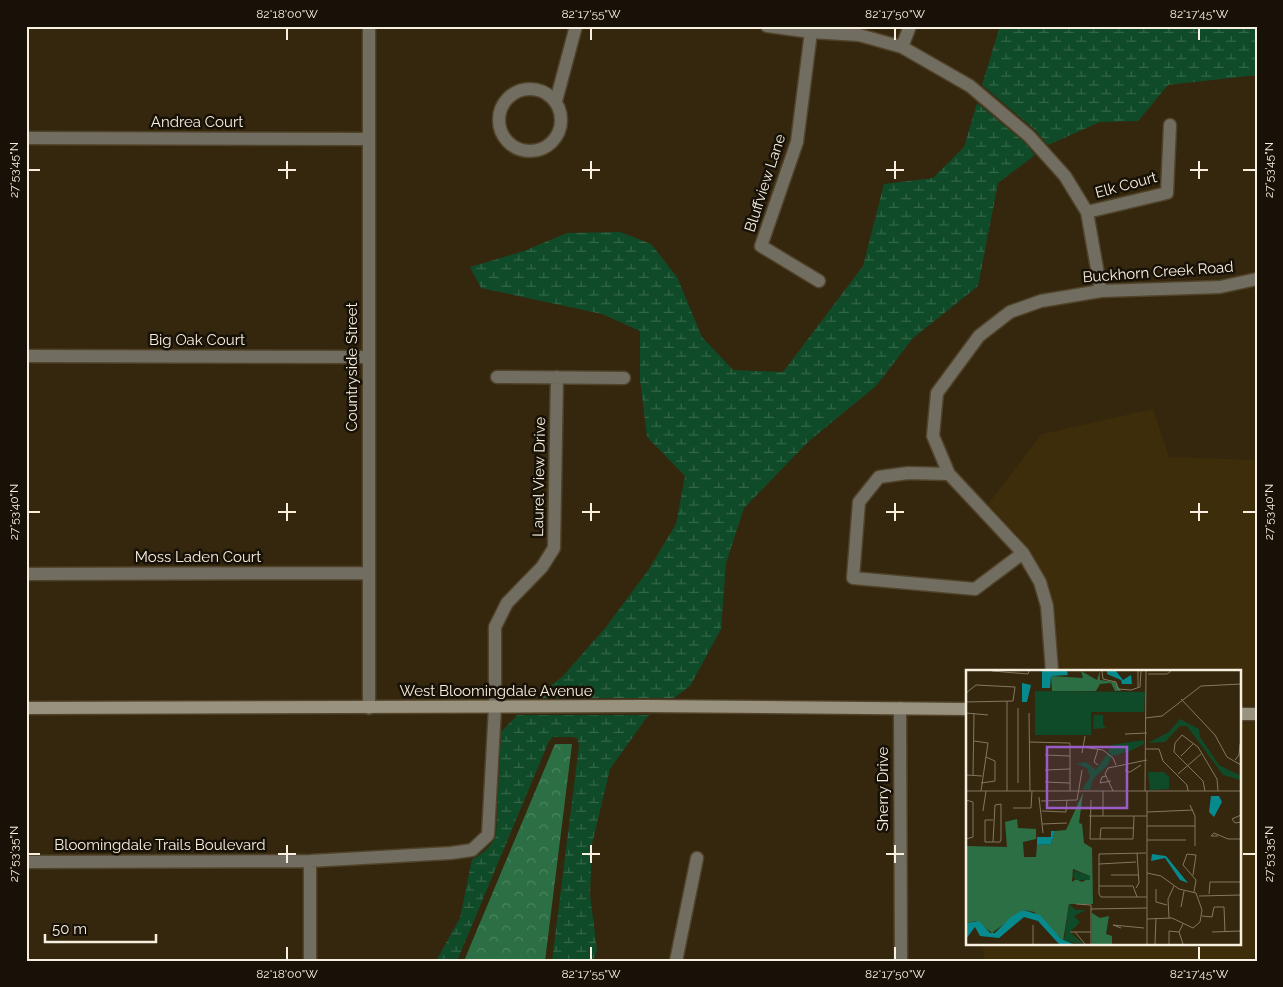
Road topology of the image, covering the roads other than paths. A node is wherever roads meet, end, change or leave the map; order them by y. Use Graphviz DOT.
graph roads {
  1 [pos="369,26"];
  2 [pos="576,26"];
  3 [pos="766,26"];
  4 [pos="910,26"];
  5 [pos="811,32"];
  6 [pos="902,47"];
  7 [pos="556,101"];
  8 [pos="1170,125"];
  9 [pos="26,138"];
  10 [pos="368,139"];
  11 [pos="1087,212"];
  12 [pos="1257,279"];
  13 [pos="819,281"];
  14 [pos="1101,291"];
  15 [pos="26,356"];
  16 [pos="368,357"];
  17 [pos="497,377"];
  18 [pos="557,377"];
  19 [pos="624,378"];
  20 [pos="949,474"];
  21 [pos="1023,553"];
  22 [pos="369,573"];
  23 [pos="26,574"];
  24 [pos="1052,670"];
  25 [pos="495,707"];
  26 [pos="26,708"];
  27 [pos="369,708"];
  28 [pos="900,708"];
  29 [pos="966,709"];
  30 [pos="1240,714"];
  31 [pos="1257,714"];
  32 [pos="697,858"];
  33 [pos="310,861"];
  34 [pos="26,862"];
  35 [pos="310,961"];
  36 [pos="676,961"];
  37 [pos="901,961"];
  1 -- 10 [label="street, Countryside Street"];
  2 -- 7 [label="street"];
  3 -- 5 [label="street"];
  4 -- 6 [label="street"];
  5 -- 6 [label="street"];
  5 -- 13 [label="street, Bluffview Lane"];
  6 -- 11 [label="street"];
  7 -- 7 [label="street"];
  8 -- 11 [label="street, Elk Court"];
  9 -- 10 [label="street, Andrea Court"];
  10 -- 16 [label="street, Countryside Street"];
  11 -- 14 [label="street"];
  12 -- 14 [label="street, Buckhorn Creek Road"];
  14 -- 20 [label="street, Buckhorn Creek Road"];
  15 -- 16 [label="street, Big Oak Court"];
  16 -- 22 [label="street, Countryside Street"];
  17 -- 18 [label="street"];
  18 -- 19 [label="street"];
  18 -- 25 [label="street, Laurel View Drive"];
  20 -- 21 [label="street, Buckhorn Creek Road"];
  20 -- 21 [label="street"];
  21 -- 24 [label="street, Buckhorn Creek Road"];
  22 -- 23 [label="street, Moss Laden Court"];
  22 -- 27 [label="street, Countryside Street"];
  25 -- 27 [label="main road, West Bloomingdale Avenue"];
  25 -- 28 [label="main road, West Bloomingdale Avenue"];
  25 -- 33 [label="street, Bloomingdale Trails Boulevard"];
  26 -- 27 [label="main road, West Bloomingdale Avenue"];
  28 -- 29 [label="main road, West Bloomingdale Avenue"];
  28 -- 37 [label="street, Sherry Drive"];
  30 -- 31 [label="main road"];
  32 -- 36 [label="street"];
  33 -- 34 [label="street, Bloomingdale Trails Boulevard"];
  33 -- 35 [label="street"];
}
